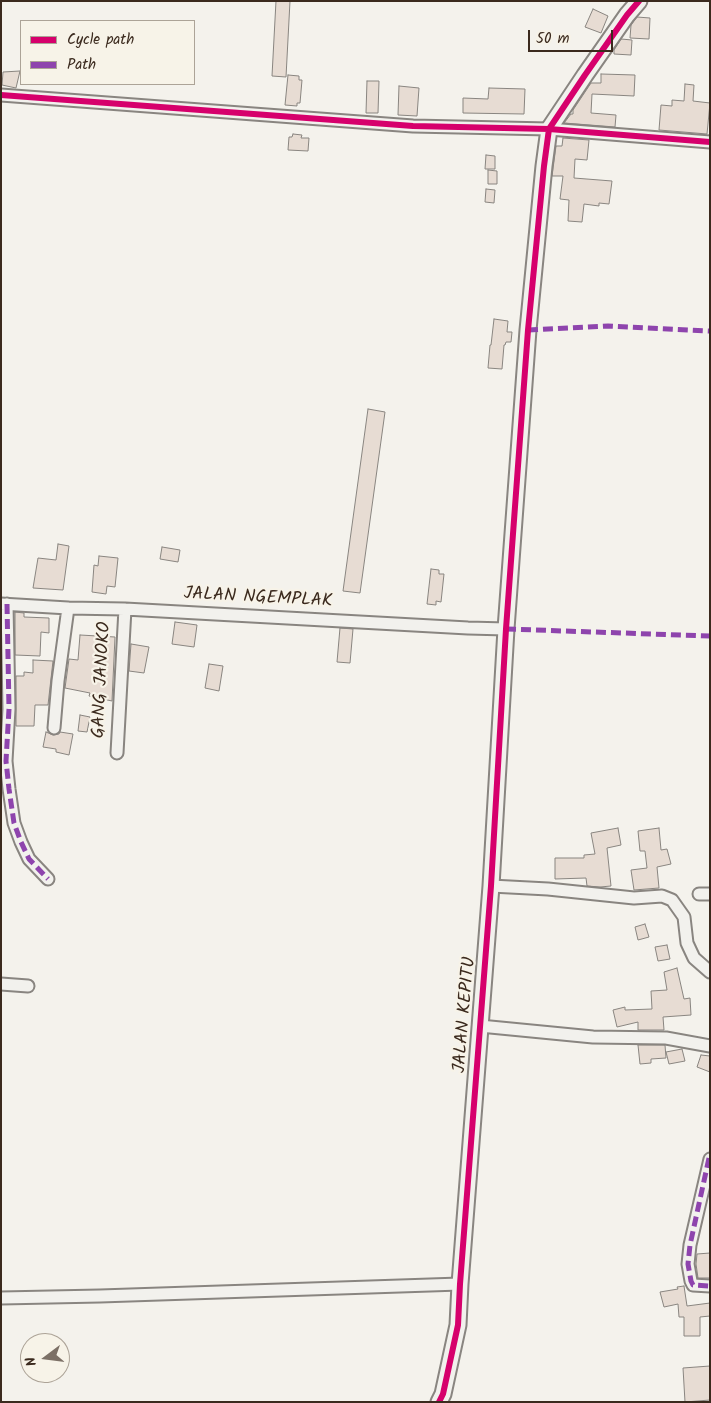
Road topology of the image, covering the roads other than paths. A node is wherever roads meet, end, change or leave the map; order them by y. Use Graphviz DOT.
graph roads {
  1 [pos="639,1"];
  2 [pos="1,95"];
  3 [pos="549,129"];
  4 [pos="710,142"];
  5 [pos="4,604"];
  6 [pos="68,608"];
  7 [pos="125,608"];
  8 [pos="506,629"];
  9 [pos="5,709"];
  10 [pos="54,728"];
  11 [pos="117,753"];
  12 [pos="48,879"];
  13 [pos="491,886"];
  14 [pos="710,972"];
  15 [pos="1,984"];
  16 [pos="28,986"];
  17 [pos="480,1026"];
  18 [pos="710,1046"];
  19 [pos="710,1158"];
  20 [pos="460,1284"];
  21 [pos="710,1286"];
  22 [pos="1,1298"];
  23 [pos="439,1402"];
  1 -- 3 [label="street"];
  2 -- 3 [label="street"];
  3 -- 4 [label="street"];
  3 -- 8 [label="street, JALAN KEPITU"];
  5 -- 6 [label="street, JALAN NGEMPLAK"];
  5 -- 9 [label="street"];
  6 -- 7 [label="street, JALAN NGEMPLAK"];
  6 -- 10 [label="street"];
  7 -- 8 [label="street, JALAN NGEMPLAK"];
  7 -- 11 [label="street, GANG JANOKO"];
  8 -- 13 [label="street, JALAN KEPITU"];
  9 -- 12 [label="street"];
  13 -- 14 [label="street"];
  13 -- 17 [label="street, JALAN KEPITU"];
  15 -- 16 [label="street"];
  17 -- 18 [label="street"];
  17 -- 20 [label="street, JALAN KEPITU"];
  19 -- 21 [label="street"];
  20 -- 22 [label="street"];
  20 -- 23 [label="street, JALAN KEPITU"];
}
